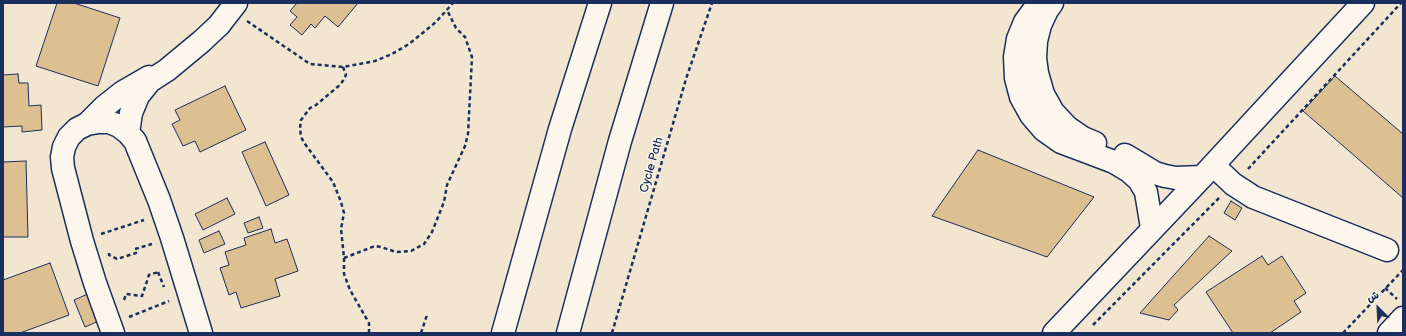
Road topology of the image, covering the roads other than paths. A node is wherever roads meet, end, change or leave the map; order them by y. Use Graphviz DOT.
graph roads {
  1 [pos="600,3"];
  2 [pos="662,3"];
  3 [pos="1039,3"];
  4 [pos="1052,3"];
  5 [pos="1364,3"];
  6 [pos="233,7"];
  7 [pos="167,70"];
  8 [pos="87,124"];
  9 [pos="128,133"];
  10 [pos="1208,171"];
  11 [pos="1152,228"];
  12 [pos="1387,250"];
  13 [pos="1401,309"];
  14 [pos="117,325"];
  15 [pos="201,333"];
  16 [pos="503,333"];
  17 [pos="568,333"];
  18 [pos="1054,333"];
  19 [pos="1389,333"];
  1 -- 16 [label="street"];
  2 -- 17 [label="street"];
  3 -- 11 [label="street"];
  4 -- 10 [label="street"];
  5 -- 10 [label="street"];
  6 -- 7 [label="street"];
  7 -- 8 [label="street"];
  7 -- 9 [label="street"];
  8 -- 9 [label="street"];
  8 -- 14 [label="street"];
  9 -- 15 [label="street"];
  10 -- 11 [label="street"];
  10 -- 12 [label="street"];
  11 -- 18 [label="street"];
  13 -- 19 [label="street"];
}
